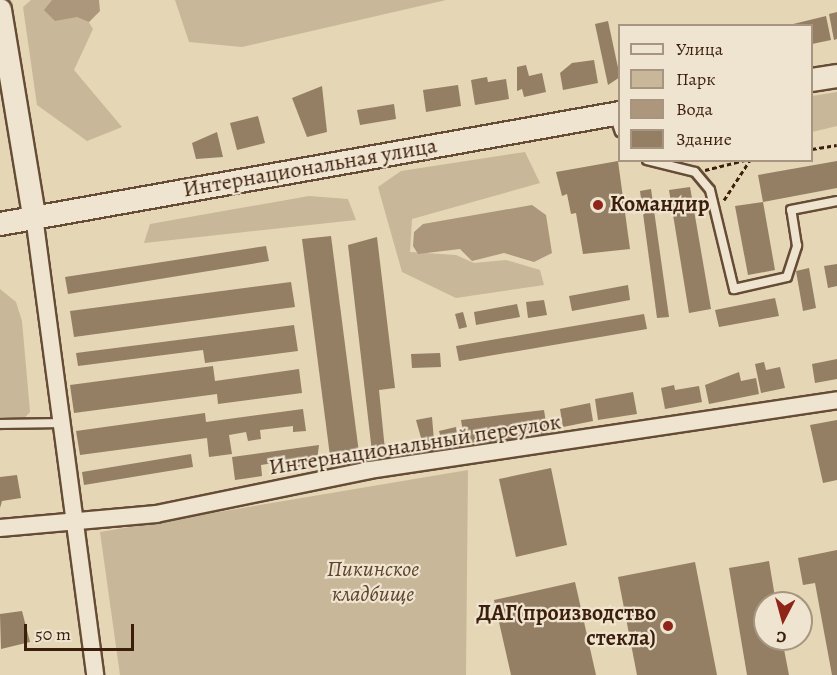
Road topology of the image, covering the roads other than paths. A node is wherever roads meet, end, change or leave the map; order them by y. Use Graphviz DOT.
graph roads {
  1 [pos="0,10"];
  2 [pos="837,76"];
  3 [pos="813,80"];
  4 [pos="618,120"];
  5 [pos="655,162"];
  6 [pos="837,201"];
  7 [pos="34,216"];
  8 [pos="0,225"];
  9 [pos="837,400"];
  10 [pos="60,423"];
  11 [pos="0,424"];
  12 [pos="75,518"];
  13 [pos="0,528"];
  14 [pos="95,675"];
  1 -- 7 [label="main road"];
  2 -- 3 [label="main road"];
  4 -- 7 [label="main road, Интернациональная улица"];
  5 -- 6 [label="lane"];
  7 -- 8 [label="main road, Интернациональная улица"];
  7 -- 10 [label="street"];
  9 -- 12 [label="street, Интернациональный переулок"];
  10 -- 11 [label="lane"];
  10 -- 12 [label="street"];
  12 -- 13 [label="street, Интернациональный переулок"];
  12 -- 14 [label="street"];
}
